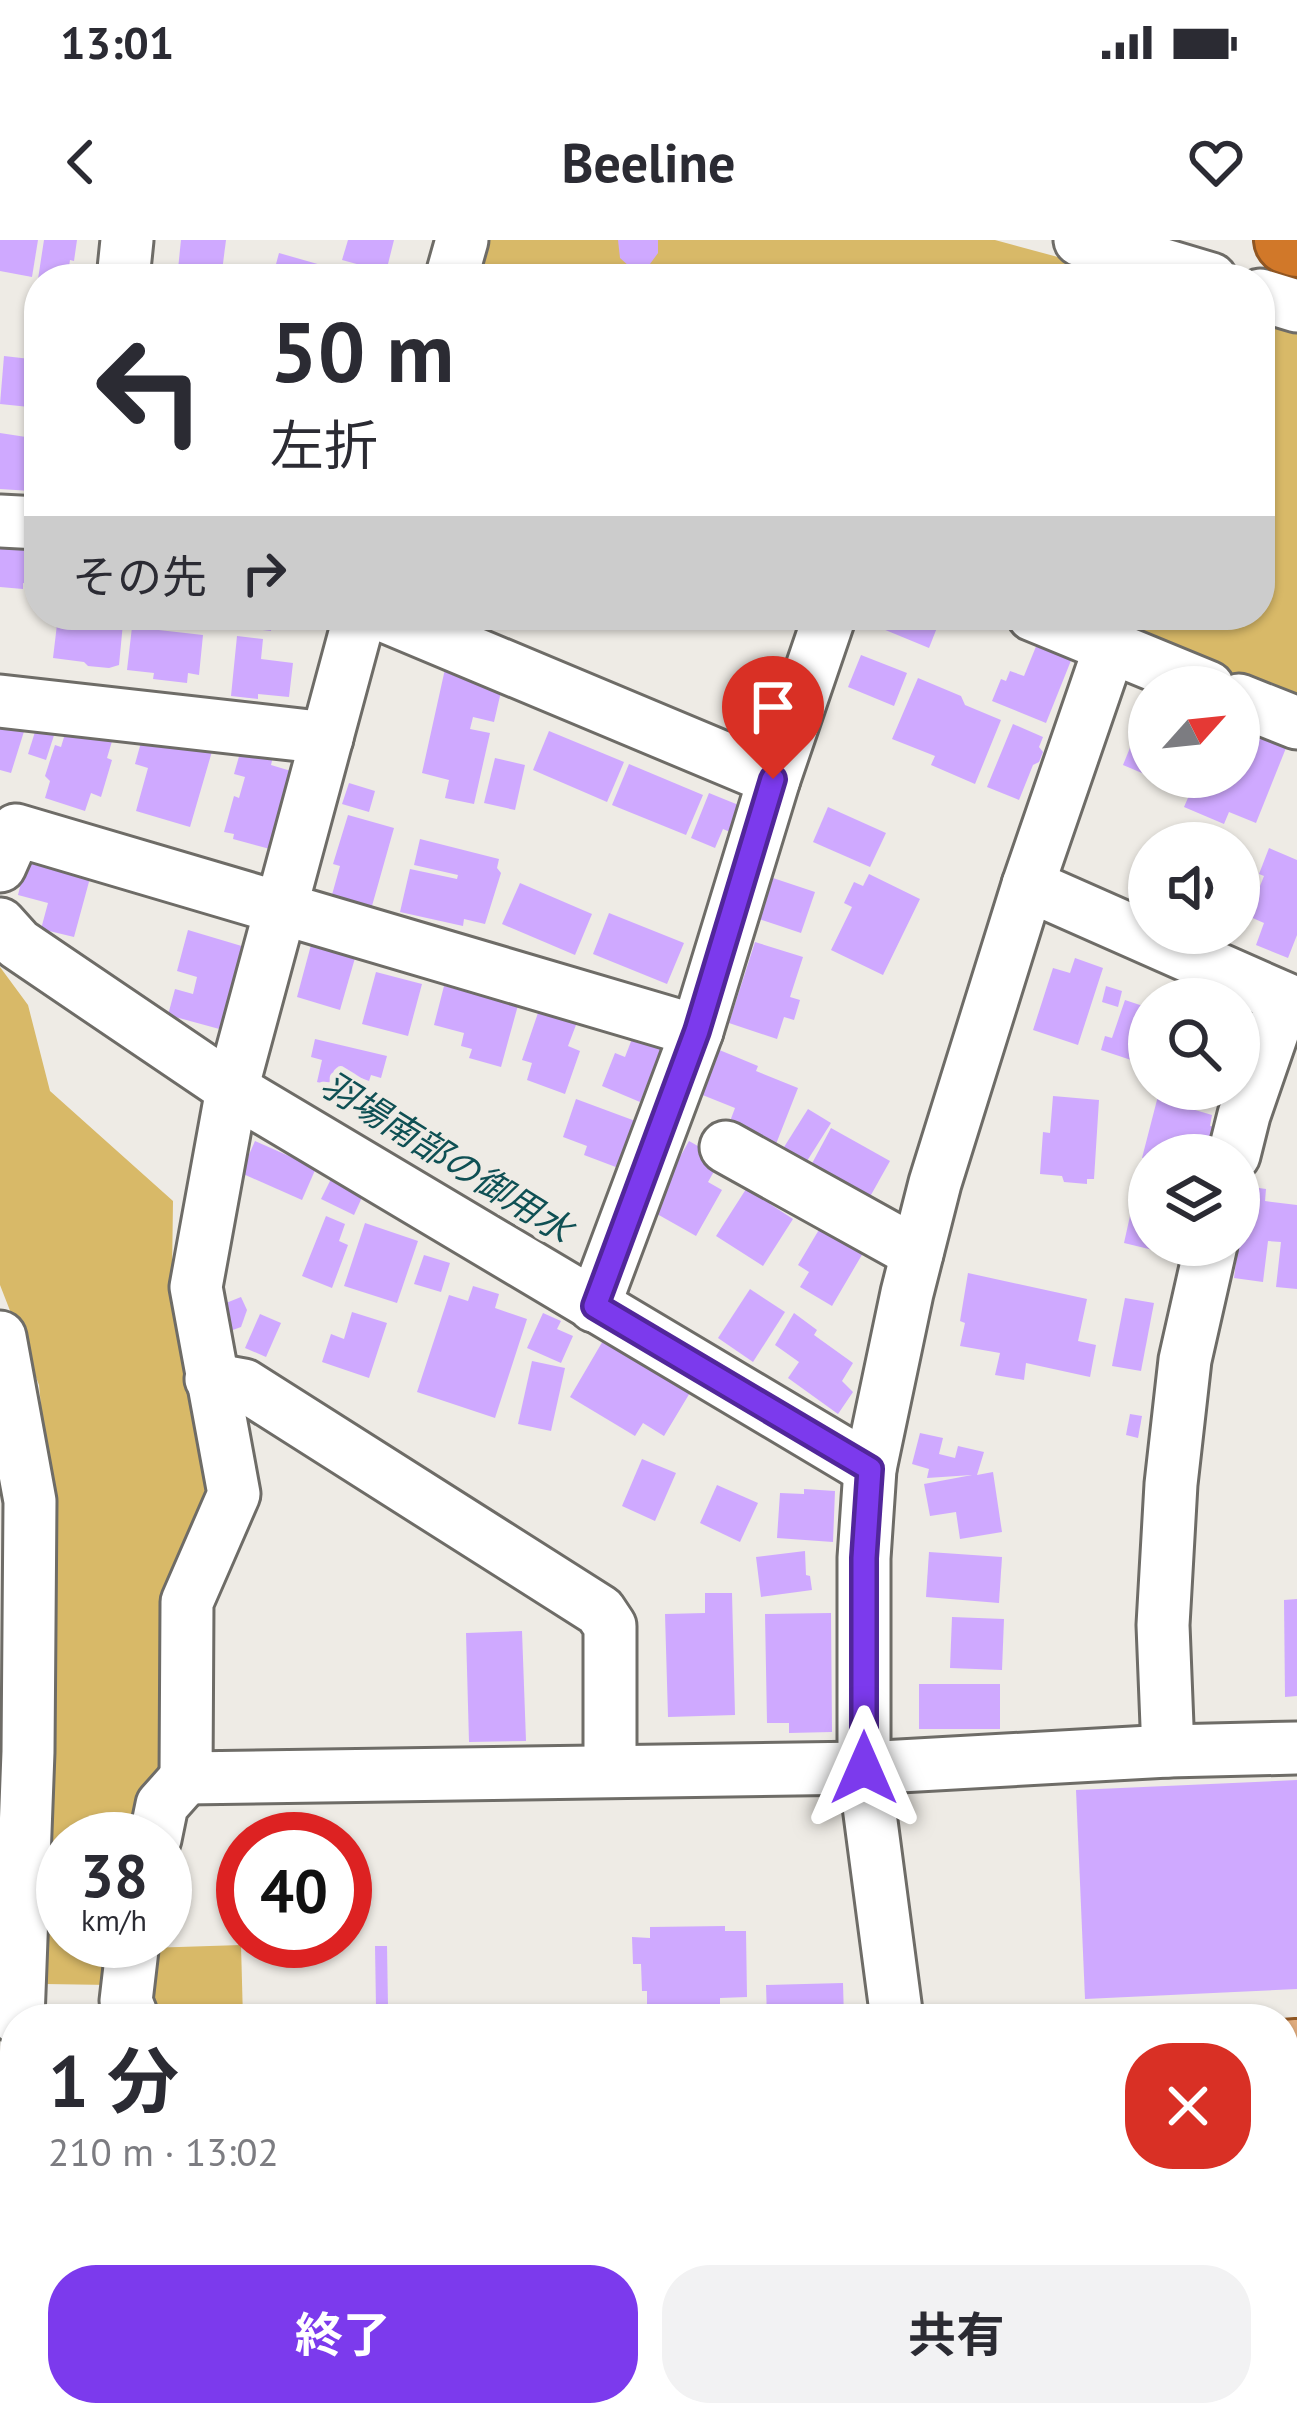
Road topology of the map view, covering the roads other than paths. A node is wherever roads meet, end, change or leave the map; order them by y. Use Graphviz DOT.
graph roads {
  1 [pos="1079,240"];
  2 [pos="1288,240"];
  3 [pos="1297,243"];
  4 [pos="1160,264"];
  5 [pos="357,630"];
  6 [pos="418,630"];
  7 [pos="825,630"];
  8 [pos="1069,630"];
  9 [pos="1109,647"];
  10 [pos="1156,666"];
  11 [pos="0,701"];
  12 [pos="1260,709"];
  13 [pos="1297,724"];
  14 [pos="327,738"];
  15 [pos="773,779"];
  16 [pos="0,866"];
  17 [pos="1028,885"];
  18 [pos="280,908"];
  19 [pos="0,924"];
  20 [pos="1290,1001"];
  21 [pos="697,1031"];
  22 [pos="232,1089"];
  23 [pos="1239,1134"];
  24 [pos="726,1147"];
  25 [pos="917,1253"];
  26 [pos="1206,1266"];
  27 [pos="595,1306"];
  28 [pos="0,1337"];
  29 [pos="211,1378"];
  30 [pos="870,1469"];
  31 [pos="15,1503"];
  32 [pos="1297,1748"];
  33 [pos="1168,1751"];
  34 [pos="864,1768"];
  35 [pos="610,1771"];
  36 [pos="186,1778"];
  37 [pos="161,1812"];
  38 [pos="128,1968"];
  39 [pos="19,2004"];
  40 [pos="127,2004"];
  41 [pos="895,2004"];
  1 -- 4 [label="street"];
  2 -- 3 [label="highway"];
  5 -- 14 [label="street"];
  6 -- 15 [label="street"];
  7 -- 15 [label="street"];
  8 -- 9 [label="street"];
  9 -- 10 [label="street"];
  9 -- 17 [label="street"];
  11 -- 14 [label="street"];
  12 -- 13 [label="street"];
  14 -- 18 [label="street"];
  15 -- 21 [label="street"];
  16 -- 18 [label="street"];
  17 -- 20 [label="street"];
  17 -- 25 [label="street"];
  18 -- 21 [label="street"];
  18 -- 22 [label="street"];
  19 -- 22 [label="street"];
  20 -- 23 [label="street"];
  21 -- 27 [label="street"];
  22 -- 27 [label="street"];
  22 -- 29 [label="street"];
  24 -- 25 [label="street"];
  25 -- 30 [label="street"];
  26 -- 33 [label="street"];
  27 -- 30 [label="street"];
  28 -- 31 [label="street"];
  29 -- 35 [label="street"];
  29 -- 36 [label="street"];
  30 -- 34 [label="street"];
  31 -- 39 [label="street"];
  32 -- 33 [label="street"];
  33 -- 34 [label="street"];
  34 -- 35 [label="street"];
  34 -- 41 [label="street"];
  35 -- 36 [label="street"];
  36 -- 37 [label="street"];
  38 -- 40 [label="street"];
}
